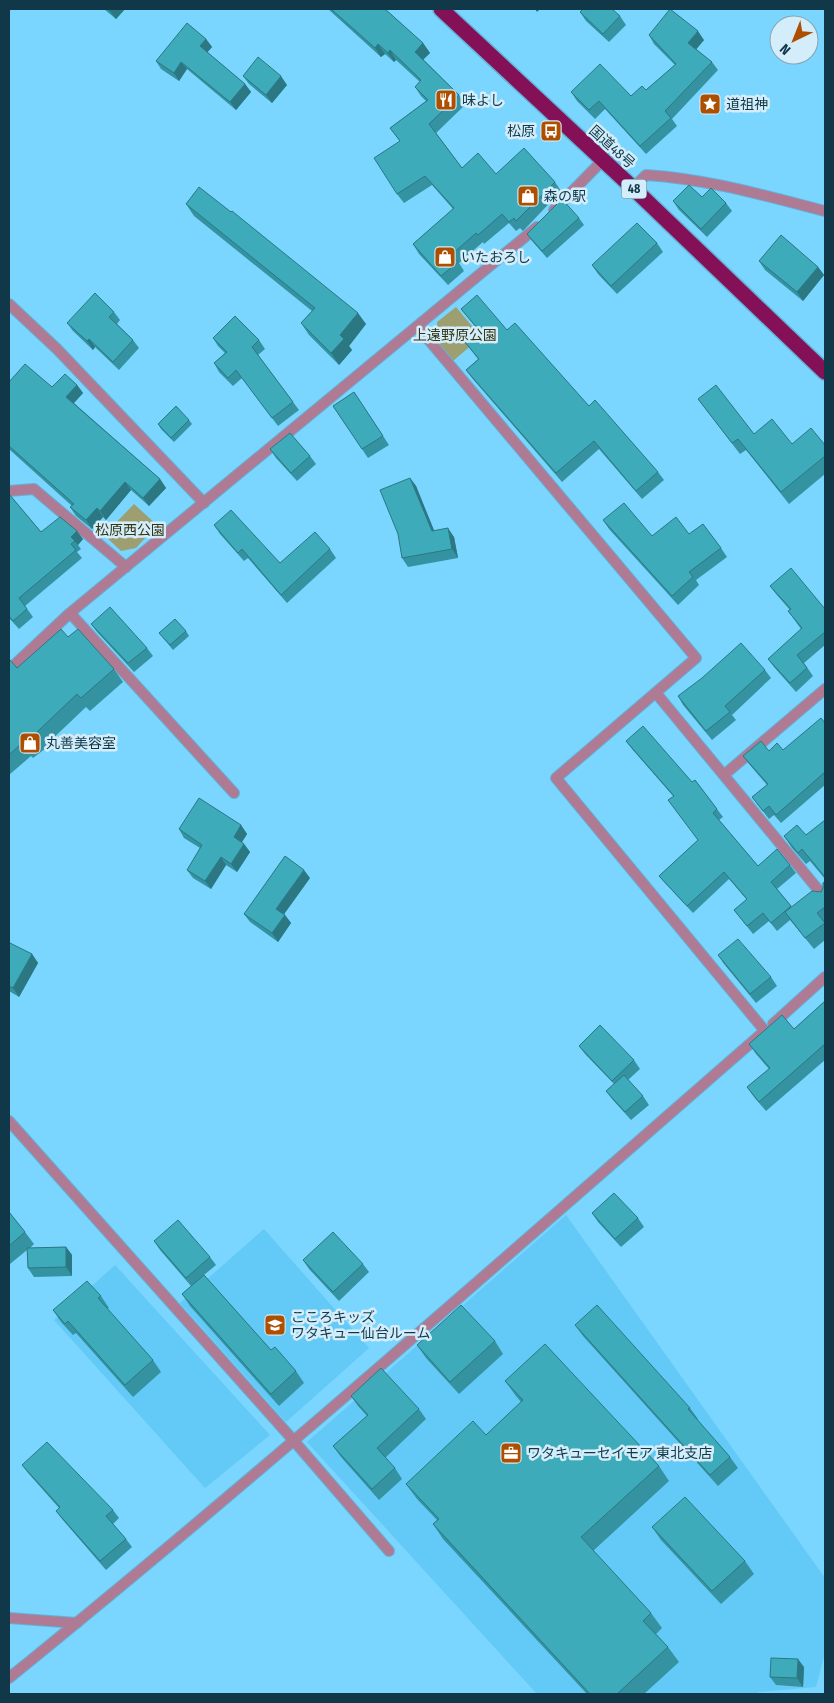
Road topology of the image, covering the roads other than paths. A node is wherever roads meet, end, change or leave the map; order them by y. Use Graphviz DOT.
graph roads {
  1 [pos="441,9"];
  2 [pos="602,161"];
  3 [pos="633,188"];
  4 [pos="825,211"];
  5 [pos="9,304"];
  6 [pos="417,326"];
  7 [pos="825,372"];
  8 [pos="9,491"];
  9 [pos="204,502"];
  10 [pos="126,567"];
  11 [pos="70,613"];
  12 [pos="9,670"];
  13 [pos="825,690"];
  14 [pos="656,693"];
  15 [pos="724,775"];
  16 [pos="234,793"];
  17 [pos="825,898"];
  18 [pos="825,977"];
  19 [pos="765,1031"];
  20 [pos="9,1121"];
  21 [pos="294,1441"];
  22 [pos="389,1551"];
  23 [pos="9,1618"];
  24 [pos="77,1623"];
  25 [pos="9,1678"];
  1 -- 2 [label="highway, 国道48号 / 48"];
  2 -- 3 [label="highway, 国道48号 / 48"];
  2 -- 6 [label="street"];
  3 -- 4 [label="street"];
  3 -- 7 [label="highway, 国道48号 / 48"];
  5 -- 9 [label="street"];
  6 -- 9 [label="street"];
  6 -- 14 [label="street"];
  8 -- 10 [label="street"];
  9 -- 10 [label="street"];
  10 -- 11 [label="street"];
  11 -- 12 [label="street"];
  11 -- 16 [label="street"];
  13 -- 15 [label="street"];
  14 -- 15 [label="street"];
  14 -- 19 [label="street"];
  15 -- 17 [label="street"];
  18 -- 19 [label="street"];
  19 -- 21 [label="street"];
  20 -- 21 [label="street"];
  21 -- 22 [label="street"];
  21 -- 24 [label="street"];
  23 -- 24 [label="street"];
  24 -- 25 [label="street"];
}
